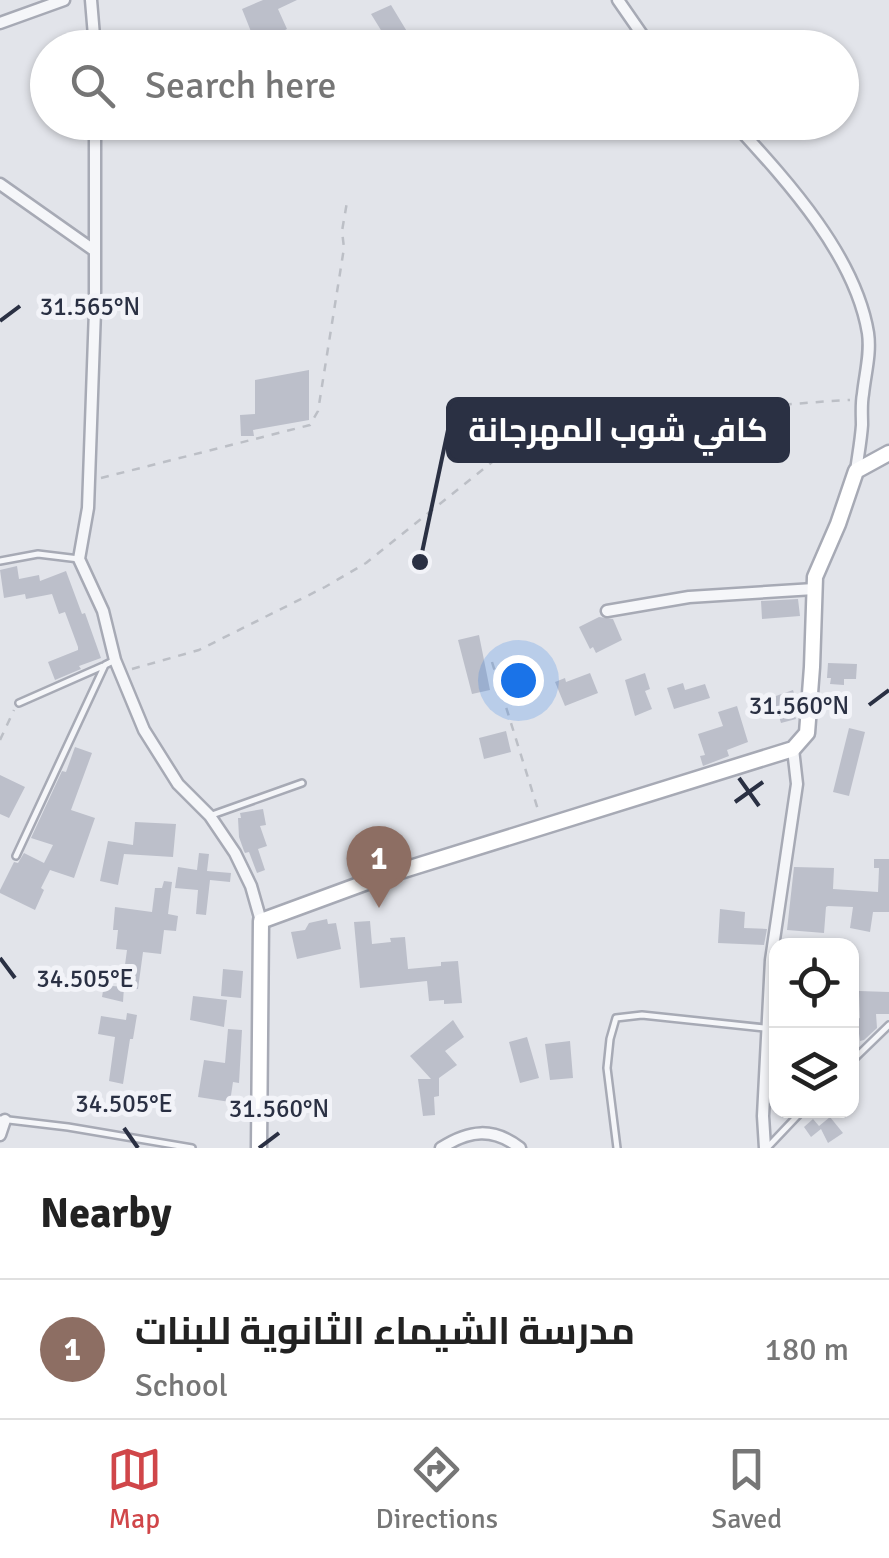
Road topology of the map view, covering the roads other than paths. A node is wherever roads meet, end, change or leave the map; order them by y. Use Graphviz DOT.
graph roads {
  1 [pos="64,0"];
  2 [pos="91,0"];
  3 [pos="618,0"];
  4 [pos="0,24"];
  5 [pos="93,30"];
  6 [pos="639,30"];
  7 [pos="95,140"];
  8 [pos="747,140"];
  9 [pos="0,184"];
  10 [pos="96,251"];
  11 [pos="889,454"];
  12 [pos="856,471"];
  13 [pos="79,559"];
  14 [pos="0,561"];
  15 [pos="814,589"];
  16 [pos="607,612"];
  17 [pos="110,663"];
  18 [pos="19,703"];
  19 [pos="793,749"];
  20 [pos="302,783"];
  21 [pos="210,816"];
  22 [pos="16,856"];
  23 [pos="261,920"];
  24 [pos="889,1024"];
  25 [pos="768,1029"];
  26 [pos="859,1054"];
  27 [pos="795,1118"];
  28 [pos="2,1120"];
  29 [pos="0,1135"];
  30 [pos="192,1148"];
  31 [pos="259,1148"];
  32 [pos="441,1148"];
  33 [pos="520,1148"];
  34 [pos="617,1148"];
  35 [pos="766,1148"];
  1 -- 4 [label="street"];
  2 -- 5 [label="street"];
  3 -- 6 [label="street"];
  7 -- 10 [label="street"];
  8 -- 12 [label="street"];
  9 -- 10 [label="street"];
  10 -- 13 [label="street"];
  11 -- 12 [label="street"];
  12 -- 15 [label="street"];
  13 -- 14 [label="lane"];
  13 -- 17 [label="street"];
  15 -- 16 [label="street"];
  15 -- 19 [label="street"];
  17 -- 18 [label="lane"];
  17 -- 21 [label="street"];
  17 -- 22 [label="lane"];
  19 -- 23 [label="street"];
  19 -- 25 [label="street"];
  20 -- 21 [label="lane"];
  21 -- 23 [label="street"];
  23 -- 31 [label="street"];
  24 -- 26 [label="lane"];
  25 -- 34 [label="lane"];
  25 -- 35 [label="street"];
  27 -- 35 [label="lane"];
  28 -- 29 [label="street"];
  28 -- 30 [label="lane"];
  32 -- 33 [label="street"];
}
